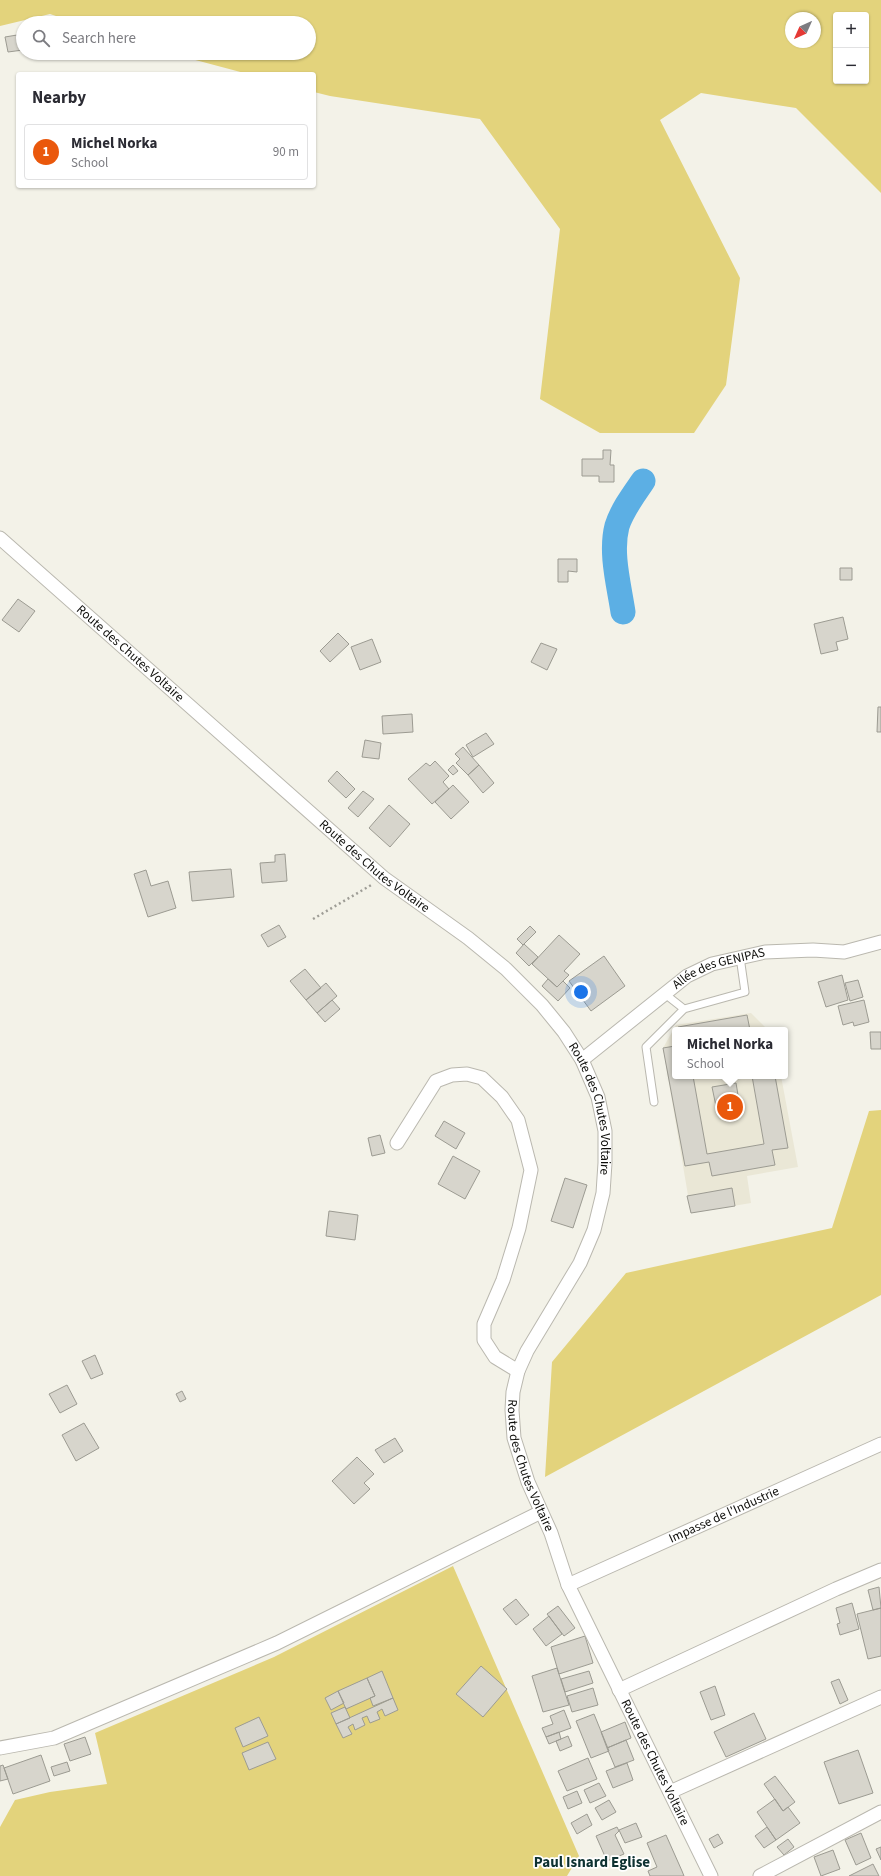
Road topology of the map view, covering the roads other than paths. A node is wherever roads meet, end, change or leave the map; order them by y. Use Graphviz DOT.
graph roads {
  1 [pos="0,538"];
  2 [pos="881,942"];
  3 [pos="740,957"];
  4 [pos="665,994"];
  5 [pos="684,1008"];
  6 [pos="582,1060"];
  7 [pos="654,1102"];
  8 [pos="397,1143"];
  9 [pos="518,1371"];
  10 [pos="881,1444"];
  11 [pos="540,1512"];
  12 [pos="881,1570"];
  13 [pos="568,1585"];
  14 [pos="619,1690"];
  15 [pos="881,1697"];
  16 [pos="0,1748"];
  17 [pos="670,1792"];
  18 [pos="881,1812"];
  19 [pos="711,1876"];
  20 [pos="760,1876"];
  1 -- 6 [label="street, Route des Chutes Voltaire"];
  2 -- 3 [label="street, Allée des GENIPAS"];
  3 -- 4 [label="street, Allée des GENIPAS"];
  3 -- 5 [label="lane"];
  4 -- 5 [label="lane"];
  4 -- 6 [label="street, Allée des GENIPAS"];
  5 -- 7 [label="lane"];
  6 -- 9 [label="street, Route des Chutes Voltaire"];
  8 -- 9 [label="street"];
  9 -- 11 [label="street, Route des Chutes Voltaire"];
  10 -- 13 [label="street, Impasse de l'Industrie"];
  11 -- 13 [label="street, Route des Chutes Voltaire"];
  11 -- 16 [label="street"];
  12 -- 14 [label="street"];
  13 -- 14 [label="street, Route des Chutes Voltaire"];
  14 -- 17 [label="street, Route des Chutes Voltaire"];
  15 -- 17 [label="street"];
  17 -- 19 [label="street, Route des Chutes Voltaire"];
  18 -- 20 [label="street"];
}
